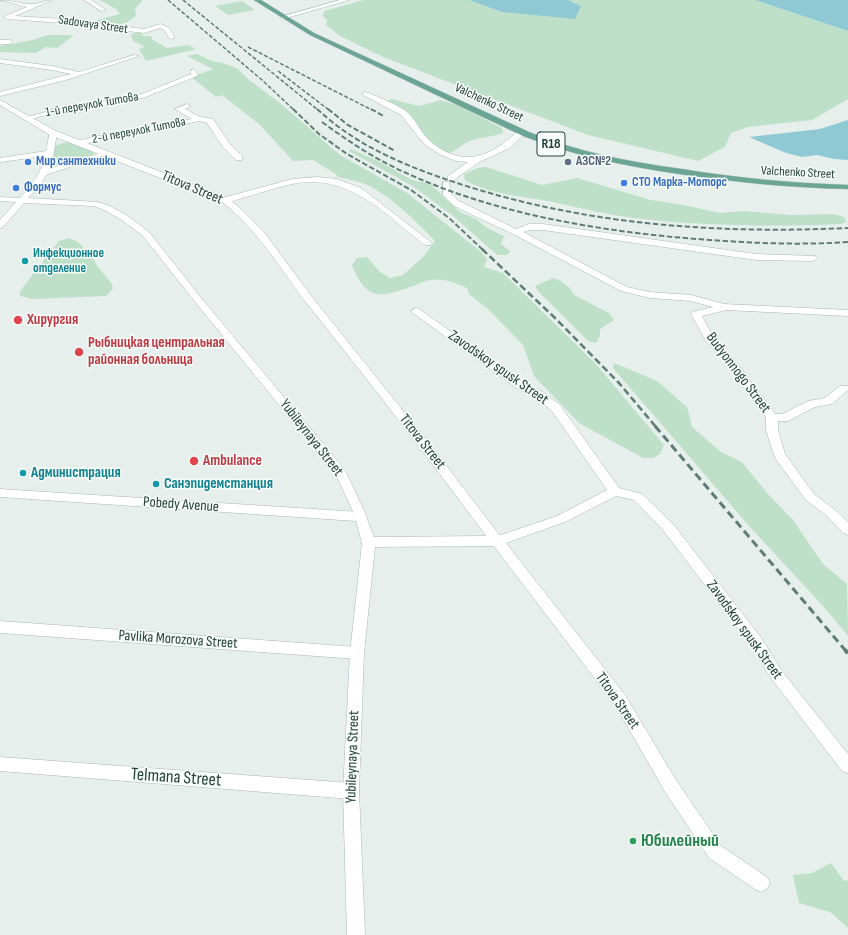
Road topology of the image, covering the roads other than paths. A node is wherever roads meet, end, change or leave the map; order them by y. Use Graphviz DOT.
graph roads {
  1 [pos="3,0"];
  2 [pos="49,0"];
  3 [pos="87,0"];
  4 [pos="257,0"];
  5 [pos="346,0"];
  6 [pos="33,6"];
  7 [pos="103,10"];
  8 [pos="7,17"];
  9 [pos="284,17"];
  10 [pos="0,19"];
  11 [pos="172,38"];
  12 [pos="0,42"];
  13 [pos="10,42"];
  14 [pos="136,56"];
  15 [pos="0,61"];
  16 [pos="193,71"];
  17 [pos="78,74"];
  18 [pos="0,94"];
  19 [pos="365,94"];
  20 [pos="0,102"];
  21 [pos="187,106"];
  22 [pos="28,118"];
  23 [pos="198,119"];
  24 [pos="522,132"];
  25 [pos="54,134"];
  26 [pos="81,143"];
  27 [pos="50,153"];
  28 [pos="104,154"];
  29 [pos="239,158"];
  30 [pos="0,160"];
  31 [pos="476,160"];
  32 [pos="43,173"];
  33 [pos="848,187"];
  34 [pos="0,199"];
  35 [pos="23,200"];
  36 [pos="225,200"];
  37 [pos="0,225"];
  38 [pos="516,232"];
  39 [pos="428,243"];
  40 [pos="812,258"];
  41 [pos="724,307"];
  42 [pos="416,311"];
  43 [pos="848,313"];
  44 [pos="844,388"];
  45 [pos="772,418"];
  46 [pos="614,490"];
  47 [pos="0,493"];
  48 [pos="362,517"];
  49 [pos="848,530"];
  50 [pos="497,541"];
  51 [pos="369,543"];
  52 [pos="0,627"];
  53 [pos="357,653"];
  54 [pos="0,764"];
  55 [pos="848,766"];
  56 [pos="351,791"];
  57 [pos="761,883"];
  58 [pos="356,935"];
  1 -- 6 [label="street"];
  2 -- 6 [label="street, Sadovaya Street"];
  3 -- 7 [label="street, Sadovaya Street"];
  4 -- 9 [label="main road, Valchenko Street / R18"];
  5 -- 9 [label="street"];
  6 -- 8 [label="street, Sadovaya Street"];
  8 -- 10 [label="street, Sadovaya Street"];
  8 -- 11 [label="street, Sadovaya Street"];
  9 -- 24 [label="main road, Valchenko Street / R18"];
  12 -- 13 [label="street"];
  14 -- 17 [label="street"];
  15 -- 17 [label="street"];
  16 -- 22 [label="street, 1-й переулок Титова"];
  17 -- 18 [label="street"];
  19 -- 31 [label="street"];
  20 -- 22 [label="street, Titova Street"];
  21 -- 23 [label="street, 2-й переулок Титова"];
  22 -- 25 [label="street, Titova Street"];
  23 -- 26 [label="street, 2-й переулок Титова"];
  23 -- 29 [label="street, 2-й переулок Титова"];
  24 -- 31 [label="street"];
  24 -- 33 [label="main road, Valchenko Street / R18"];
  25 -- 26 [label="street, Titova Street"];
  25 -- 27 [label="street"];
  26 -- 28 [label="street, Titova Street"];
  27 -- 30 [label="street"];
  27 -- 32 [label="street"];
  28 -- 32 [label="street"];
  28 -- 36 [label="street, Titova Street"];
  31 -- 38 [label="street"];
  32 -- 35 [label="street"];
  34 -- 35 [label="street, Yubileynaya Street"];
  35 -- 37 [label="street"];
  35 -- 48 [label="street, Yubileynaya Street"];
  36 -- 39 [label="street"];
  36 -- 50 [label="street, Titova Street"];
  38 -- 40 [label="street"];
  38 -- 41 [label="street"];
  41 -- 43 [label="street"];
  41 -- 45 [label="street, Budyonnogo Street"];
  42 -- 46 [label="street, Zavodskoy spusk Street"];
  44 -- 45 [label="street"];
  45 -- 49 [label="street, Budyonnogo Street"];
  46 -- 50 [label="street"];
  46 -- 55 [label="street, Zavodskoy spusk Street"];
  47 -- 48 [label="street, Pobedy Avenue"];
  48 -- 51 [label="street, Yubileynaya Street"];
  50 -- 51 [label="street"];
  50 -- 57 [label="street, Titova Street"];
  51 -- 53 [label="street, Yubileynaya Street"];
  52 -- 53 [label="street, Pavlika Morozova Street"];
  53 -- 56 [label="street, Yubileynaya Street"];
  54 -- 56 [label="street, Telmana Street"];
  56 -- 58 [label="street, Yubileynaya Street"];
}
